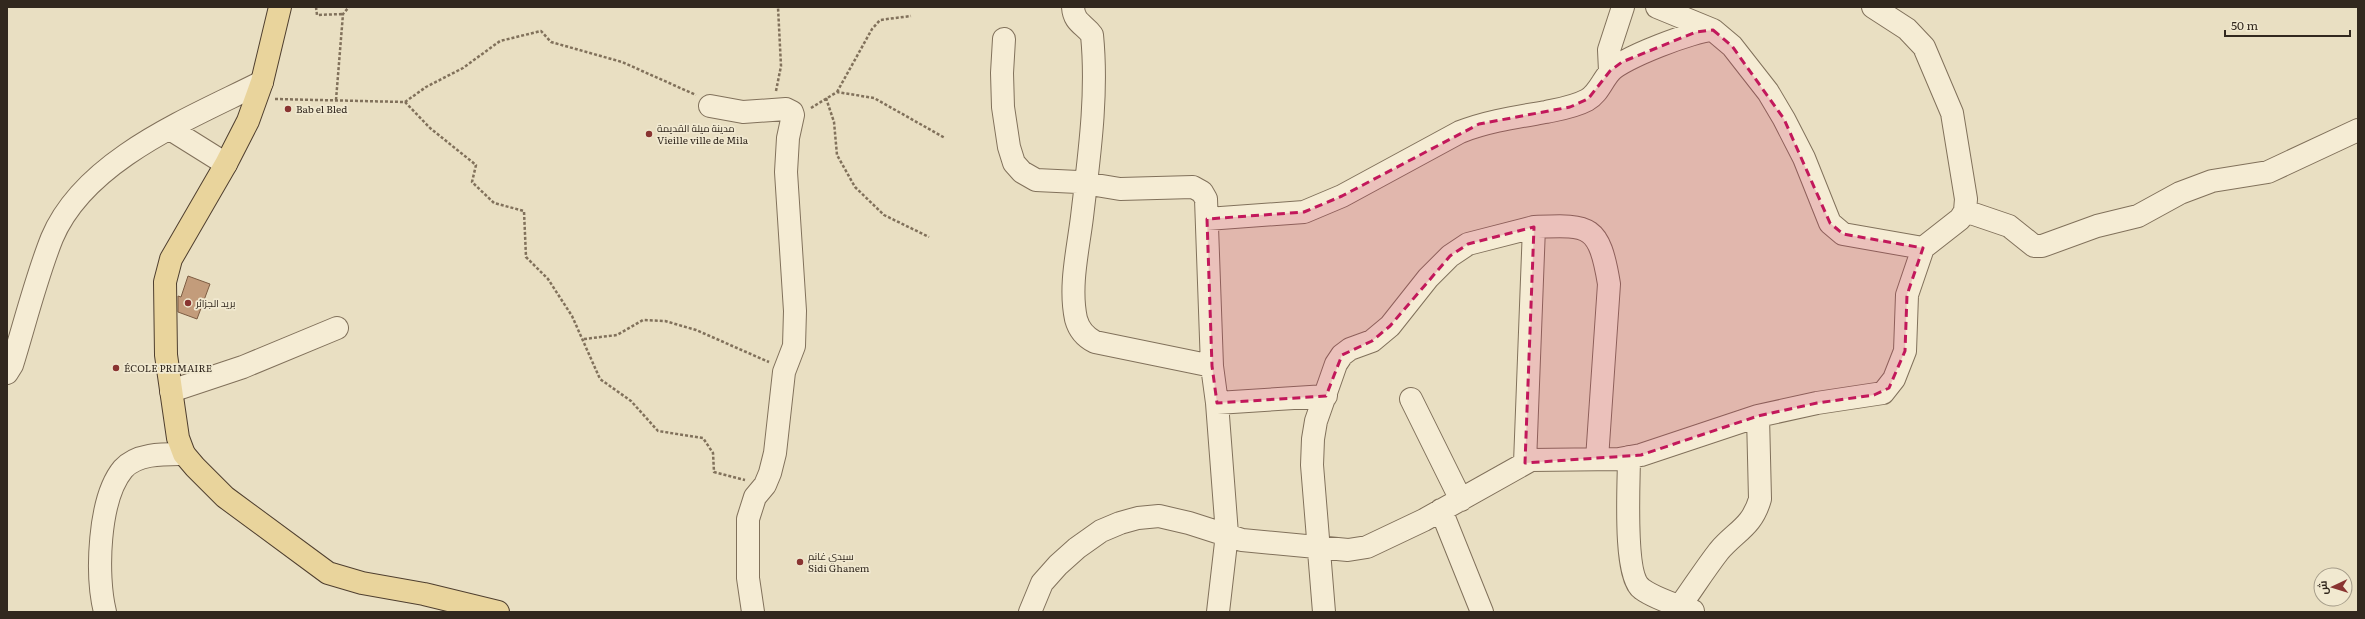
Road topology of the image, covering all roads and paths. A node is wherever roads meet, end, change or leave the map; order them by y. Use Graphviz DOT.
graph roads {
  1 [pos="280,7"];
  2 [pos="316,7"];
  3 [pos="349,7"];
  4 [pos="778,7"];
  5 [pos="1073,7"];
  6 [pos="1623,7"];
  7 [pos="1657,7"];
  8 [pos="1873,7"];
  9 [pos="343,14"];
  10 [pos="911,16"];
  11 [pos="1713,30"];
  12 [pos="1004,39"];
  13 [pos="1610,71"];
  14 [pos="259,90"];
  15 [pos="836,92"];
  16 [pos="826,98"];
  17 [pos="336,100"];
  18 [pos="405,102"];
  19 [pos="710,106"];
  20 [pos="773,110"];
  21 [pos="793,119"];
  22 [pos="170,129"];
  23 [pos="2358,130"];
  24 [pos="945,138"];
  25 [pos="226,164"];
  26 [pos="1086,184"];
  27 [pos="1965,211"];
  28 [pos="1207,219"];
  29 [pos="1534,227"];
  30 [pos="929,237"];
  31 [pos="1923,248"];
  32 [pos="337,328"];
  33 [pos="584,340"];
  34 [pos="1212,366"];
  35 [pos="785,369"];
  36 [pos="7,373"];
  37 [pos="171,391"];
  38 [pos="1326,396"];
  39 [pos="1411,399"];
  40 [pos="1217,403"];
  41 [pos="1758,416"];
  42 [pos="184,454"];
  43 [pos="1629,457"];
  44 [pos="1597,459"];
  45 [pos="1524,463"];
  46 [pos="765,485"];
  47 [pos="1460,500"];
  48 [pos="1441,510"];
  49 [pos="1227,534"];
  50 [pos="1319,547"];
  51 [pos="1687,609"];
  52 [pos="105,612"];
  53 [pos="498,612"];
  54 [pos="753,612"];
  55 [pos="1030,612"];
  56 [pos="1218,612"];
  57 [pos="1324,612"];
  58 [pos="1482,612"];
  1 -- 14 [label="main road"];
  2 -- 9 [label="path"];
  3 -- 9 [label="path"];
  4 -- 20 [label="path"];
  5 -- 26 [label="street"];
  6 -- 13 [label="street"];
  7 -- 11 [label="street"];
  8 -- 27 [label="street"];
  9 -- 17 [label="path"];
  10 -- 15 [label="path"];
  11 -- 13 [label="street"];
  11 -- 31 [label="street"];
  12 -- 26 [label="street"];
  13 -- 28 [label="street"];
  14 -- 17 [label="path"];
  14 -- 22 [label="street"];
  14 -- 25 [label="main road"];
  15 -- 16 [label="path"];
  15 -- 24 [label="path"];
  16 -- 21 [label="path"];
  16 -- 30 [label="path"];
  17 -- 18 [label="path"];
  18 -- 19 [label="path"];
  18 -- 33 [label="path"];
  19 -- 20 [label="street"];
  20 -- 21 [label="street"];
  21 -- 35 [label="street"];
  22 -- 25 [label="street"];
  22 -- 36 [label="street"];
  23 -- 27 [label="street"];
  25 -- 37 [label="main road"];
  26 -- 28 [label="street"];
  26 -- 34 [label="street"];
  27 -- 31 [label="street"];
  28 -- 34 [label="street"];
  29 -- 38 [label="street"];
  29 -- 44 [label="street"];
  29 -- 45 [label="street"];
  31 -- 41 [label="street"];
  32 -- 37 [label="street"];
  33 -- 35 [label="path"];
  33 -- 46 [label="path"];
  34 -- 40 [label="street"];
  35 -- 46 [label="street"];
  37 -- 42 [label="main road"];
  38 -- 40 [label="street"];
  38 -- 50 [label="street"];
  39 -- 47 [label="street"];
  40 -- 49 [label="street"];
  41 -- 43 [label="street"];
  41 -- 51 [label="street"];
  42 -- 52 [label="street"];
  42 -- 53 [label="main road"];
  43 -- 44 [label="street"];
  43 -- 51 [label="street"];
  44 -- 45 [label="street"];
  45 -- 47 [label="street"];
  46 -- 54 [label="street"];
  47 -- 48 [label="street"];
  48 -- 50 [label="street"];
  48 -- 58 [label="street"];
  49 -- 50 [label="street"];
  49 -- 55 [label="street"];
  49 -- 56 [label="street"];
  50 -- 57 [label="street"];
}
